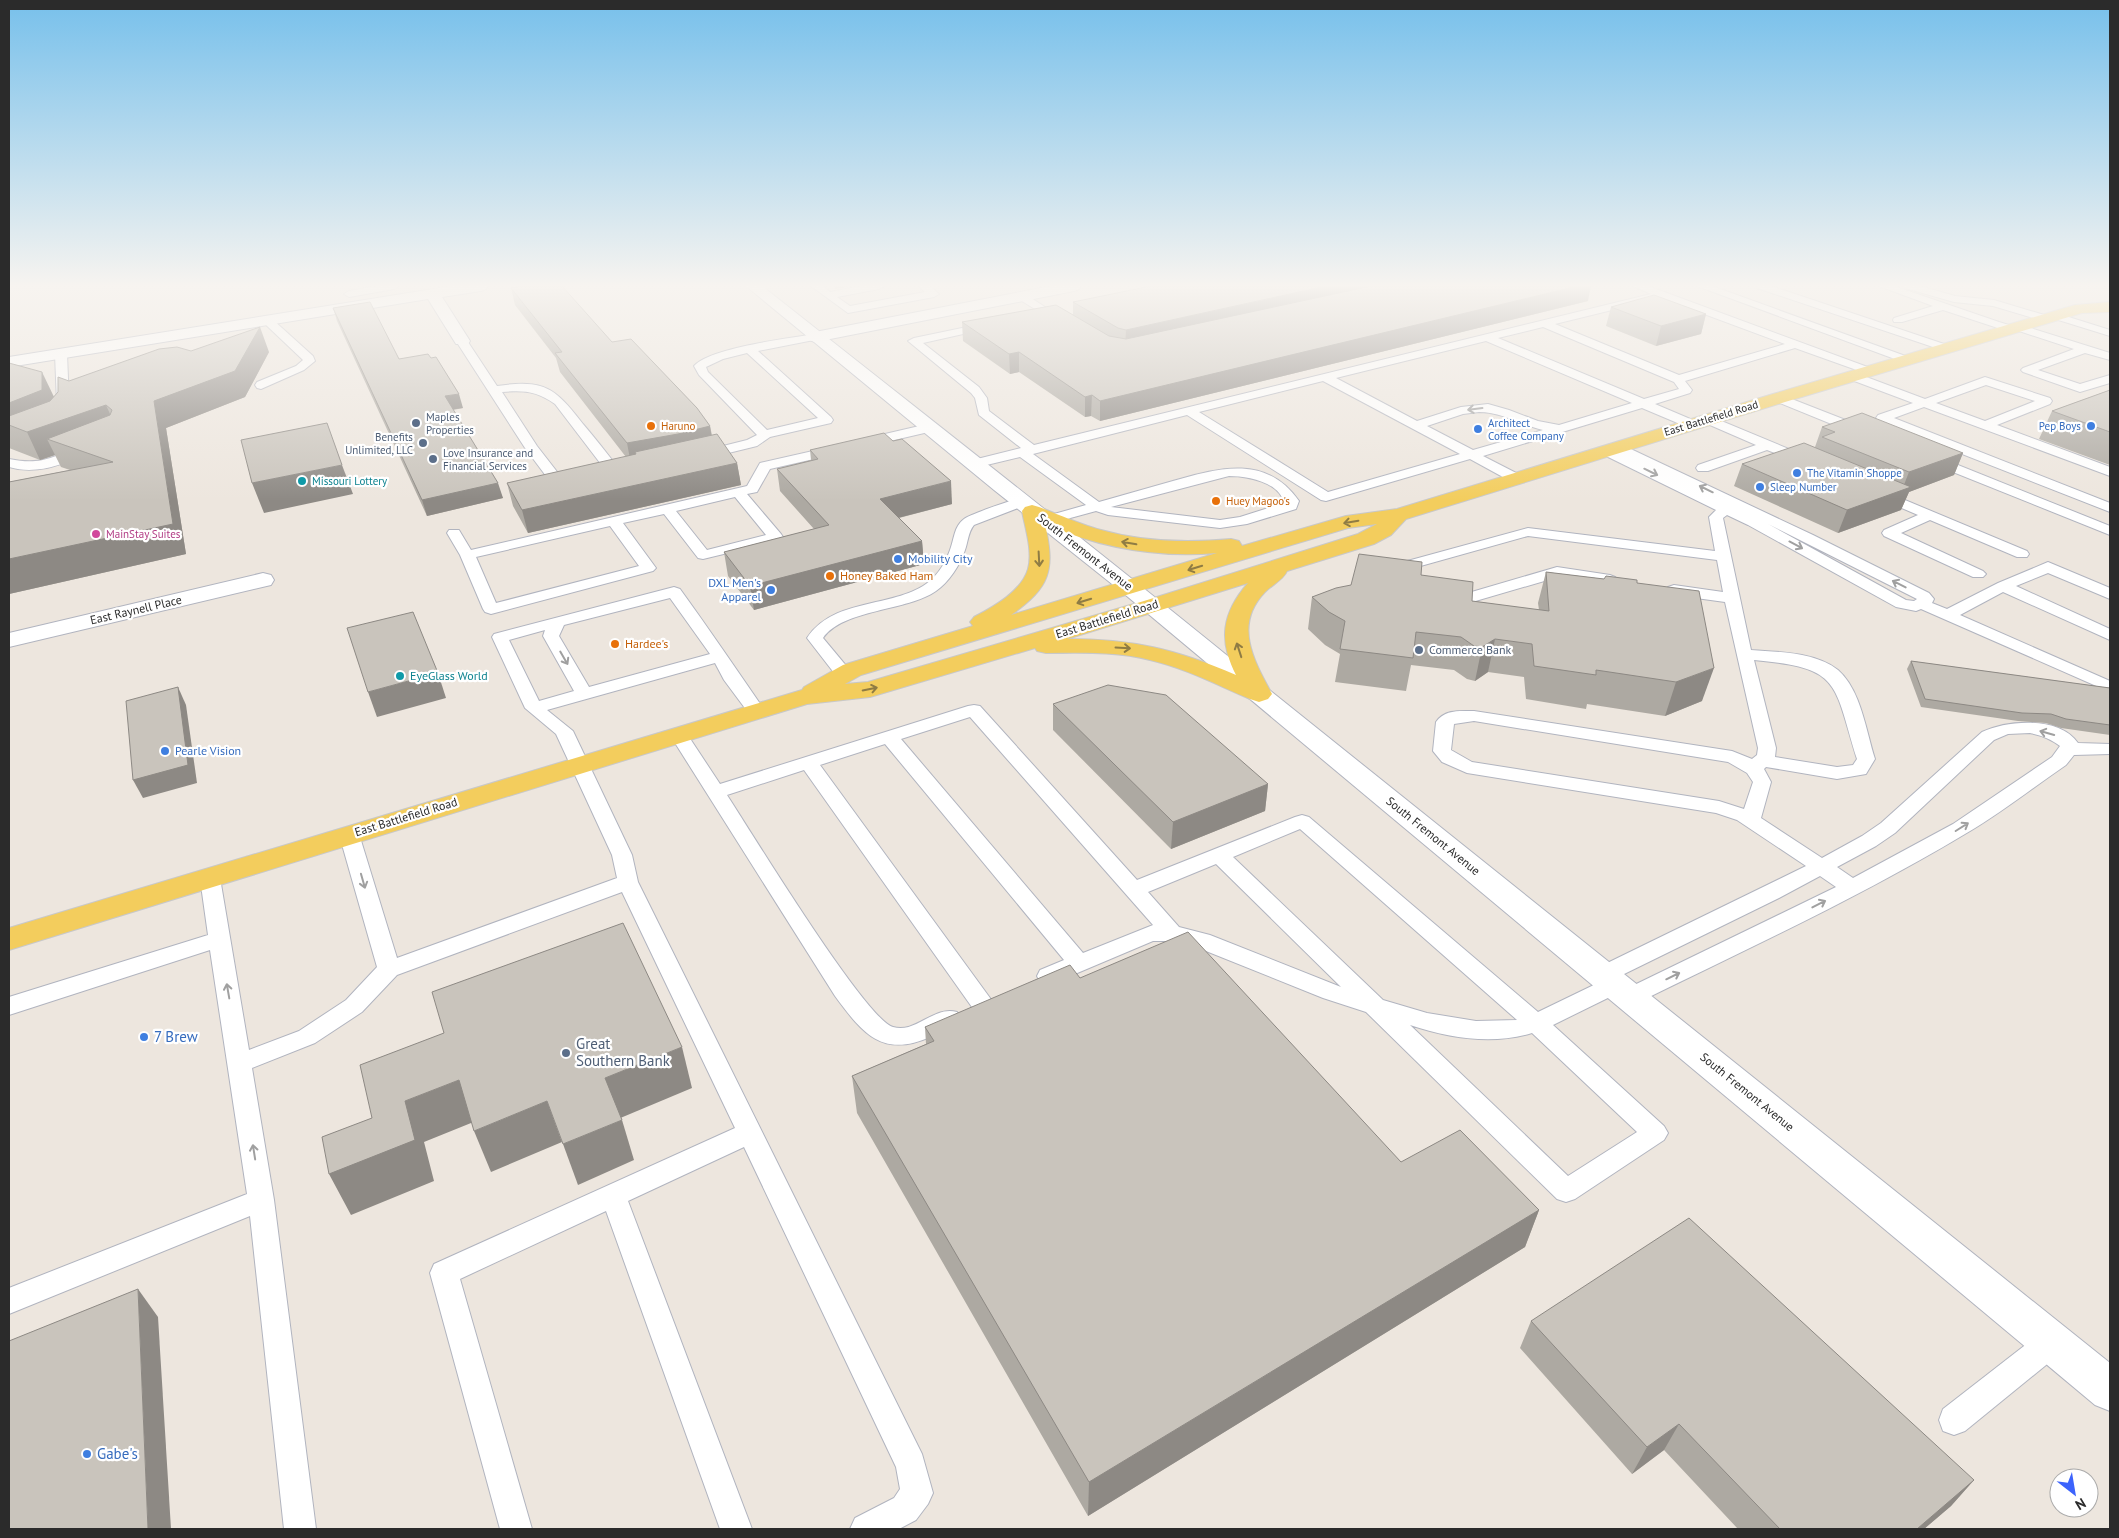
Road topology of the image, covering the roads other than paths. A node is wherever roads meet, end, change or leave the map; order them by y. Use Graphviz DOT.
graph roads {
  1 [pos="36,358"];
  2 [pos="60,358"];
  3 [pos="309,358"];
  4 [pos="473,358"];
  5 [pos="720,358"];
  6 [pos="759,358"];
  7 [pos="841,358"];
  8 [pos="935,358"];
  9 [pos="1402,358"];
  10 [pos="1536,358"];
  11 [pos="1625,358"];
  12 [pos="1751,358"];
  13 [pos="1827,358"];
  14 [pos="1901,358"];
  15 [pos="1914,358"];
  16 [pos="2061,358"];
  17 [pos="1907,360"];
  18 [pos="9,362"];
  19 [pos="1861,373"];
  20 [pos="1324,377"];
  21 [pos="2110,379"];
  22 [pos="1678,380"];
  23 [pos="260,385"];
  24 [pos="494,390"];
  25 [pos="1779,398"];
  26 [pos="1925,402"];
  27 [pos="1644,404"];
  28 [pos="1189,411"];
  29 [pos="63,419"];
  30 [pos="1524,422"];
  31 [pos="1699,422"];
  32 [pos="1416,425"];
  33 [pos="1986,425"];
  34 [pos="1556,426"];
  35 [pos="928,428"];
  36 [pos="764,434"];
  37 [pos="1872,435"];
  38 [pos="1768,445"];
  39 [pos="91,448"];
  40 [pos="1613,449"];
  41 [pos="1027,451"];
  42 [pos="1476,453"];
  43 [pos="1917,453"];
  44 [pos="692,458"];
  45 [pos="1268,460"];
  46 [pos="9,464"];
  47 [pos="974,464"];
  48 [pos="1813,465"];
  49 [pos="1703,468"];
  50 [pos="1236,470"];
  51 [pos="2110,472"];
  52 [pos="599,475"];
  53 [pos="583,477"];
  54 [pos="1517,478"];
  55 [pos="1867,488"];
  56 [pos="738,492"];
  57 [pos="1326,497"];
  58 [pos="1290,506"];
  59 [pos="1097,507"];
  60 [pos="2110,508"];
  61 [pos="667,509"];
  62 [pos="1726,509"];
  63 [pos="1035,510"];
  64 [pos="1930,515"];
  65 [pos="614,521"];
  66 [pos="2110,531"];
  67 [pos="454,533"];
  68 [pos="1287,552"];
  69 [pos="2022,554"];
  70 [pos="467,555"];
  71 [pos="1723,556"];
  72 [pos="1978,574"];
  73 [pos="263,580"];
  74 [pos="1625,582"];
  75 [pos="2003,586"];
  76 [pos="1130,587"];
  77 [pos="1655,587"];
  78 [pos="2110,594"];
  79 [pos="1732,598"];
  80 [pos="1922,604"];
  81 [pos="1152,606"];
  82 [pos="1947,616"];
  83 [pos="558,622"];
  84 [pos="2110,635"];
  85 [pos="9,640"];
  86 [pos="943,642"];
  87 [pos="1744,654"];
  88 [pos="987,655"];
  89 [pos="720,656"];
  90 [pos="844,674"];
  91 [pos="2110,687"];
  92 [pos="584,694"];
  93 [pos="1259,694"];
  94 [pos="804,697"];
  95 [pos="534,708"];
  96 [pos="756,711"];
  97 [pos="679,735"];
  98 [pos="889,737"];
  99 [pos="2069,749"];
  100 [pos="2110,749"];
  101 [pos="808,762"];
  102 [pos="581,764"];
  103 [pos="1758,764"];
  104 [pos="716,792"];
  105 [pos="1751,820"];
  106 [pos="349,834"];
  107 [pos="1219,855"];
  108 [pos="1822,867"];
  109 [pos="210,878"];
  110 [pos="628,882"];
  111 [pos="1852,887"];
  112 [pos="1133,890"];
  113 [pos="1172,933"];
  114 [pos="9,939"];
  115 [pos="219,939"];
  116 [pos="1079,962"];
  117 [pos="389,968"];
  118 [pos="1026,985"];
  119 [pos="1615,986"];
  120 [pos="9,1006"];
  121 [pos="1374,1006"];
  122 [pos="1536,1023"];
  123 [pos="240,1063"];
  124 [pos="750,1133"];
  125 [pos="613,1195"];
  126 [pos="261,1200"];
  127 [pos="9,1301"];
  128 [pos="2052,1342"];
  129 [pos="2110,1390"];
  130 [pos="1954,1420"];
  131 [pos="300,1529"];
  132 [pos="516,1529"];
  133 [pos="736,1529"];
  134 [pos="866,1529"];
  1 -- 18 [label="main road"];
  2 -- 29 [label="lane"];
  3 -- 23 [label="lane"];
  4 -- 24 [label="lane"];
  5 -- 36 [label="lane"];
  6 -- 36 [label="lane"];
  7 -- 35 [label="main road, South Fremont Avenue"];
  8 -- 41 [label="lane"];
  9 -- 20 [label="lane"];
  10 -- 27 [label="lane"];
  11 -- 22 [label="lane"];
  12 -- 22 [label="lane"];
  13 -- 19 [label="lane"];
  14 -- 17 [label="lane"];
  15 -- 17 [label="main road, East Battlefield Road"];
  16 -- 21 [label="lane"];
  17 -- 19 [label="main road, East Battlefield Road"];
  19 -- 25 [label="main road, East Battlefield Road"];
  19 -- 26 [label="lane"];
  20 -- 28 [label="lane"];
  20 -- 32 [label="lane"];
  22 -- 27 [label="lane"];
  24 -- 52 [label="lane"];
  24 -- 53 [label="lane"];
  25 -- 31 [label="main road, East Battlefield Road"];
  25 -- 37 [label="lane"];
  26 -- 33 [label="lane"];
  26 -- 33 [label="lane"];
  26 -- 60 [label="lane"];
  27 -- 31 [label="lane"];
  27 -- 42 [label="lane"];
  28 -- 41 [label="lane"];
  28 -- 45 [label="lane"];
  30 -- 32 [label="lane, one-way"];
  30 -- 34 [label="lane"];
  30 -- 42 [label="lane"];
  31 -- 38 [label="lane"];
  31 -- 40 [label="main road, East Battlefield Road"];
  32 -- 42 [label="lane"];
  33 -- 51 [label="lane"];
  35 -- 47 [label="main road, South Fremont Avenue"];
  35 -- 56 [label="lane"];
  36 -- 44 [label="lane"];
  38 -- 48 [label="lane"];
  38 -- 49 [label="lane"];
  39 -- 46 [label="lane"];
  40 -- 54 [label="main road, East Battlefield Road"];
  40 -- 62 [label="lane, one-way"];
  80 -- 40 [label="lane, one-way"];
  41 -- 47 [label="lane"];
  41 -- 59 [label="lane"];
  42 -- 54 [label="lane"];
  42 -- 57 [label="lane"];
  43 -- 66 [label="lane"];
  45 -- 50 [label="lane"];
  45 -- 57 [label="lane"];
  47 -- 63 [label="main road, South Fremont Avenue"];
  50 -- 58 [label="lane"];
  50 -- 59 [label="lane"];
  54 -- 68 [label="main road, East Battlefield Road"];
  55 -- 64 [label="lane"];
  56 -- 61 [label="lane"];
  56 -- 61 [label="lane"];
  57 -- 58 [label="lane"];
  58 -- 59 [label="lane"];
  59 -- 63 [label="lane"];
  61 -- 65 [label="lane"];
  62 -- 71 [label="lane"];
  62 -- 80 [label="lane, one-way"];
  68 -- 63 [label="main road, one-way"];
  63 -- 76 [label="main road, South Fremont Avenue"];
  63 -- 86 [label="main road, one-way"];
  63 -- 90 [label="lane"];
  64 -- 69 [label="lane"];
  64 -- 72 [label="lane"];
  65 -- 70 [label="lane"];
  65 -- 70 [label="lane"];
  67 -- 70 [label="lane"];
  68 -- 76 [label="main road, East Battlefield Road, one-way"];
  68 -- 81 [label="main road, East Battlefield Road"];
  93 -- 68 [label="main road, one-way"];
  71 -- 74 [label="lane"];
  71 -- 79 [label="lane"];
  73 -- 85 [label="main road, East Raynell Place"];
  75 -- 78 [label="lane"];
  75 -- 82 [label="lane"];
  75 -- 84 [label="lane"];
  76 -- 81 [label="main road, South Fremont Avenue"];
  76 -- 86 [label="main road, East Battlefield Road, one-way"];
  77 -- 79 [label="lane"];
  79 -- 87 [label="lane"];
  80 -- 82 [label="lane"];
  81 -- 88 [label="main road, East Battlefield Road"];
  81 -- 93 [label="main road, South Fremont Avenue"];
  82 -- 91 [label="lane"];
  83 -- 89 [label="lane"];
  83 -- 92 [label="lane, one-way"];
  83 -- 95 [label="lane"];
  86 -- 90 [label="main road, East Battlefield Road"];
  87 -- 103 [label="lane"];
  87 -- 103 [label="lane"];
  88 -- 93 [label="main road, one-way"];
  94 -- 88 [label="main road, East Battlefield Road, one-way"];
  89 -- 92 [label="lane"];
  89 -- 96 [label="lane"];
  90 -- 94 [label="main road, East Battlefield Road"];
  92 -- 95 [label="lane"];
  93 -- 119 [label="main road, South Fremont Avenue"];
  94 -- 96 [label="main road, East Battlefield Road"];
  95 -- 102 [label="lane"];
  96 -- 97 [label="main road, East Battlefield Road"];
  97 -- 102 [label="main road, East Battlefield Road"];
  97 -- 104 [label="lane"];
  98 -- 101 [label="lane"];
  98 -- 112 [label="lane"];
  98 -- 116 [label="lane"];
  99 -- 100 [label="lane"];
  99 -- 108 [label="lane, one-way"];
  111 -- 99 [label="lane, one-way"];
  101 -- 104 [label="lane"];
  101 -- 104 [label="lane"];
  102 -- 106 [label="main road, East Battlefield Road"];
  102 -- 110 [label="lane"];
  103 -- 105 [label="lane"];
  103 -- 105 [label="lane"];
  105 -- 108 [label="lane"];
  106 -- 109 [label="main road, East Battlefield Road"];
  106 -- 117 [label="lane, one-way"];
  107 -- 112 [label="lane"];
  107 -- 121 [label="lane"];
  107 -- 122 [label="lane"];
  108 -- 111 [label="lane"];
  108 -- 119 [label="lane"];
  109 -- 114 [label="main road, East Battlefield Road"];
  109 -- 115 [label="lane"];
  110 -- 117 [label="lane"];
  110 -- 124 [label="lane"];
  119 -- 111 [label="lane, one-way"];
  112 -- 113 [label="lane"];
  113 -- 116 [label="lane"];
  113 -- 121 [label="lane"];
  115 -- 120 [label="lane"];
  123 -- 115 [label="lane, one-way"];
  116 -- 118 [label="lane"];
  117 -- 123 [label="lane"];
  119 -- 122 [label="lane"];
  119 -- 128 [label="main road, South Fremont Avenue"];
  121 -- 122 [label="lane"];
  121 -- 122 [label="lane"];
  126 -- 123 [label="lane, one-way"];
  124 -- 125 [label="lane"];
  124 -- 134 [label="lane"];
  125 -- 132 [label="lane"];
  125 -- 133 [label="lane"];
  126 -- 127 [label="lane"];
  126 -- 131 [label="lane"];
  128 -- 129 [label="main road, South Fremont Avenue"];
  128 -- 130 [label="lane"];
}
